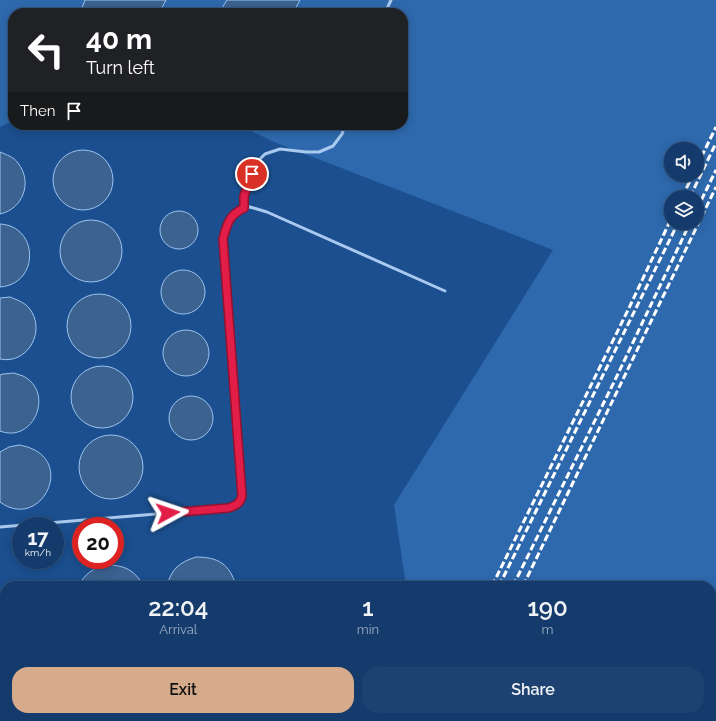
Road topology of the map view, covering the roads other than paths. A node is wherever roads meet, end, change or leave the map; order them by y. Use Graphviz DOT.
graph roads {
  1 [pos="343,130"];
  2 [pos="244,208"];
  3 [pos="445,291"];
  4 [pos="0,527"];
  1 -- 2 [label="lane"];
  2 -- 3 [label="lane"];
  2 -- 4 [label="lane"];
}
